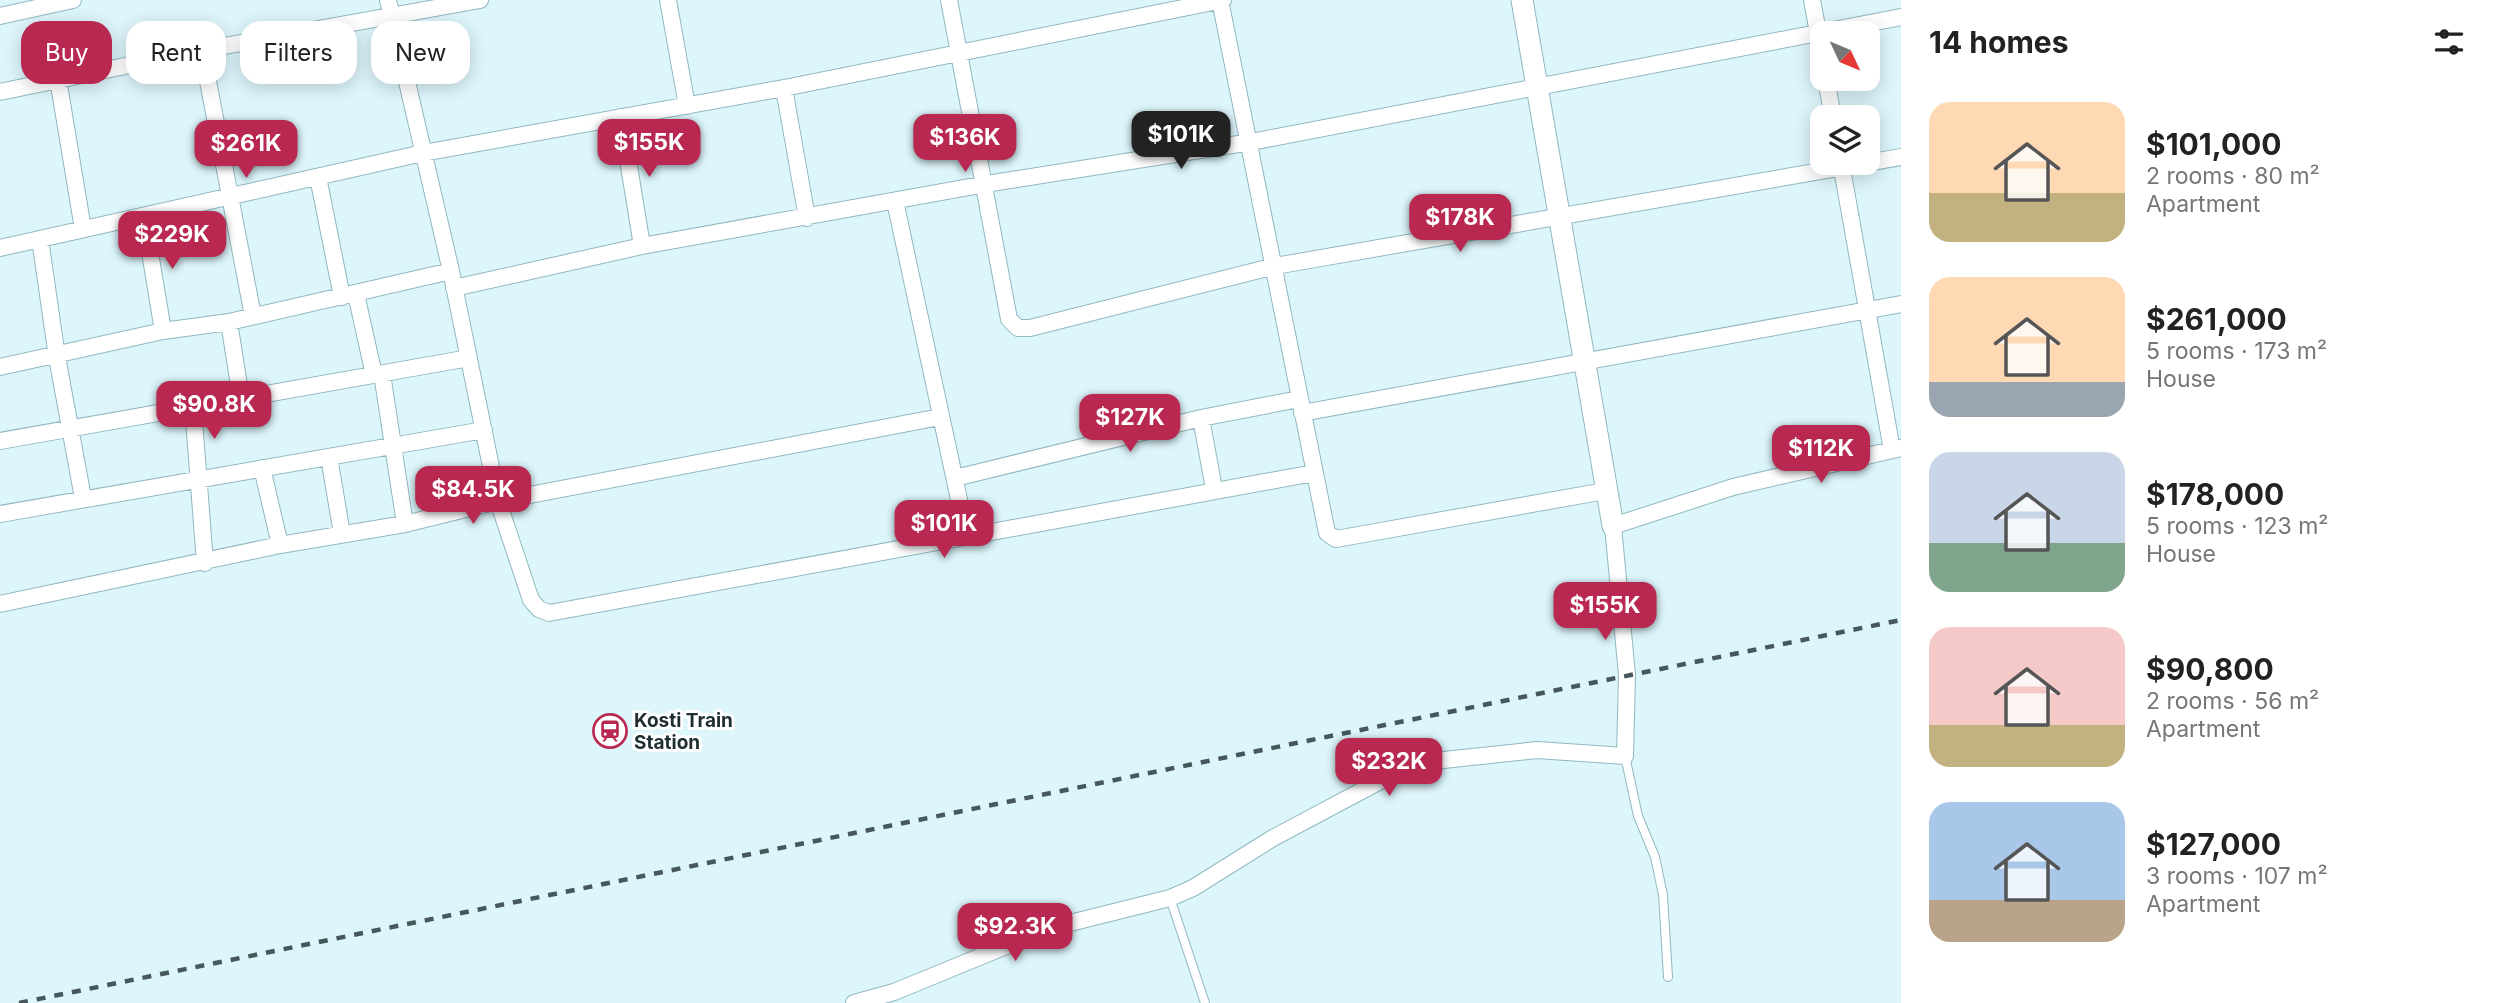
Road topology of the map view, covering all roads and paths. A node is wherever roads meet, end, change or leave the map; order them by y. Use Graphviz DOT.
graph roads {
  1 [pos="73,0"];
  2 [pos="388,0"];
  3 [pos="480,0"];
  4 [pos="668,0"];
  5 [pos="949,0"];
  6 [pos="1221,0"];
  7 [pos="1522,0"];
  8 [pos="1812,0"];
  9 [pos="0,16"];
  10 [pos="392,17"];
  11 [pos="1901,17"];
  12 [pos="1816,21"];
  13 [pos="1880,21"];
  14 [pos="1810,35"];
  15 [pos="226,46"];
  16 [pos="958,53"];
  17 [pos="26,84"];
  18 [pos="59,84"];
  19 [pos="209,84"];
  20 [pos="1,88"];
  21 [pos="784,88"];
  22 [pos="1538,88"];
  23 [pos="687,106"];
  24 [pos="621,117"];
  25 [pos="1251,142"];
  26 [pos="423,153"];
  27 [pos="1901,157"];
  28 [pos="1880,160"];
  29 [pos="1810,171"];
  30 [pos="1843,175"];
  31 [pos="318,177"];
  32 [pos="986,184"];
  33 [pos="231,198"];
  34 [pos="895,201"];
  35 [pos="145,216"];
  36 [pos="807,218"];
  37 [pos="1559,218"];
  38 [pos="83,229"];
  39 [pos="40,239"];
  40 [pos="642,246"];
  41 [pos="0,248"];
  42 [pos="1275,266"];
  43 [pos="451,271"];
  44 [pos="454,288"];
  45 [pos="349,295"];
  46 [pos="1901,304"];
  47 [pos="1867,311"];
  48 [pos="253,316"];
  49 [pos="229,322"];
  50 [pos="163,331"];
  51 [pos="57,357"];
  52 [pos="469,358"];
  53 [pos="1586,359"];
  54 [pos="0,367"];
  55 [pos="378,375"];
  56 [pos="242,398"];
  57 [pos="1300,406"];
  58 [pos="193,407"];
  59 [pos="940,417"];
  60 [pos="1202,418"];
  61 [pos="70,427"];
  62 [pos="484,430"];
  63 [pos="0,441"];
  64 [pos="392,446"];
  65 [pos="1897,449"];
  66 [pos="330,457"];
  67 [pos="262,468"];
  68 [pos="1314,473"];
  69 [pos="199,478"];
  70 [pos="955,478"];
  71 [pos="1214,489"];
  72 [pos="1605,491"];
  73 [pos="83,498"];
  74 [pos="498,501"];
  75 [pos="0,514"];
  76 [pos="405,524"];
  77 [pos="1613,526"];
  78 [pos="342,534"];
  79 [pos="968,537"];
  80 [pos="280,545"];
  81 [pos="205,563"];
  82 [pos="0,604"];
  83 [pos="1625,756"];
  84 [pos="1170,898"];
  85 [pos="1668,977"];
  86 [pos="854,1003"];
  87 [pos="1205,1003"];
  1 -- 9 [label="street"];
  2 -- 10 [label="street"];
  3 -- 10 [label="street"];
  4 -- 23 [label="street"];
  5 -- 16 [label="street"];
  6 -- 16 [label="street"];
  6 -- 25 [label="street"];
  7 -- 22 [label="street"];
  8 -- 12 [label="street"];
  10 -- 15 [label="street"];
  10 -- 26 [label="street"];
  11 -- 13 [label="street"];
  14 -- 22 [label="street"];
  16 -- 21 [label="street"];
  16 -- 32 [label="street"];
  17 -- 20 [label="street"];
  18 -- 38 [label="street"];
  19 -- 33 [label="street"];
  21 -- 23 [label="street"];
  21 -- 36 [label="street"];
  22 -- 25 [label="street"];
  22 -- 37 [label="street"];
  23 -- 24 [label="street"];
  24 -- 26 [label="street"];
  24 -- 40 [label="street"];
  25 -- 32 [label="street"];
  25 -- 42 [label="street"];
  26 -- 31 [label="street"];
  26 -- 43 [label="street"];
  27 -- 28 [label="street"];
  29 -- 37 [label="street"];
  30 -- 47 [label="street"];
  31 -- 33 [label="street"];
  31 -- 45 [label="street"];
  32 -- 34 [label="street"];
  32 -- 42 [label="street"];
  33 -- 35 [label="street"];
  33 -- 48 [label="street"];
  34 -- 36 [label="street"];
  34 -- 59 [label="street"];
  35 -- 38 [label="street"];
  35 -- 50 [label="street"];
  36 -- 40 [label="street"];
  37 -- 42 [label="street"];
  37 -- 53 [label="street"];
  38 -- 39 [label="street"];
  39 -- 41 [label="street"];
  39 -- 51 [label="street"];
  40 -- 44 [label="street"];
  42 -- 57 [label="street"];
  43 -- 44 [label="street"];
  43 -- 45 [label="street"];
  44 -- 52 [label="street"];
  45 -- 48 [label="street"];
  45 -- 55 [label="street"];
  46 -- 47 [label="street"];
  47 -- 53 [label="street"];
  47 -- 65 [label="street"];
  48 -- 49 [label="street"];
  49 -- 50 [label="street"];
  49 -- 56 [label="street"];
  50 -- 51 [label="street"];
  51 -- 54 [label="street"];
  51 -- 61 [label="street"];
  52 -- 55 [label="street"];
  52 -- 62 [label="street"];
  53 -- 57 [label="street"];
  53 -- 72 [label="street"];
  55 -- 56 [label="street"];
  55 -- 64 [label="street"];
  56 -- 58 [label="street"];
  57 -- 60 [label="street"];
  57 -- 68 [label="street"];
  58 -- 61 [label="street"];
  58 -- 69 [label="street"];
  59 -- 70 [label="street"];
  59 -- 74 [label="street"];
  60 -- 70 [label="street"];
  60 -- 71 [label="street"];
  61 -- 63 [label="street"];
  61 -- 73 [label="street"];
  62 -- 64 [label="street"];
  62 -- 74 [label="street"];
  64 -- 66 [label="street"];
  64 -- 76 [label="street"];
  65 -- 77 [label="street"];
  66 -- 67 [label="street"];
  66 -- 78 [label="street"];
  67 -- 69 [label="street"];
  67 -- 80 [label="street"];
  68 -- 71 [label="street"];
  68 -- 72 [label="street"];
  69 -- 73 [label="street"];
  69 -- 81 [label="street"];
  70 -- 79 [label="street"];
  71 -- 79 [label="street"];
  72 -- 77 [label="street"];
  73 -- 75 [label="street"];
  74 -- 76 [label="street"];
  74 -- 79 [label="street"];
  76 -- 78 [label="street"];
  77 -- 83 [label="street"];
  78 -- 80 [label="street"];
  80 -- 81 [label="street"];
  81 -- 82 [label="street"];
  83 -- 84 [label="street"];
  83 -- 85 [label="lane"];
  84 -- 86 [label="street"];
  84 -- 87 [label="lane"];
}
